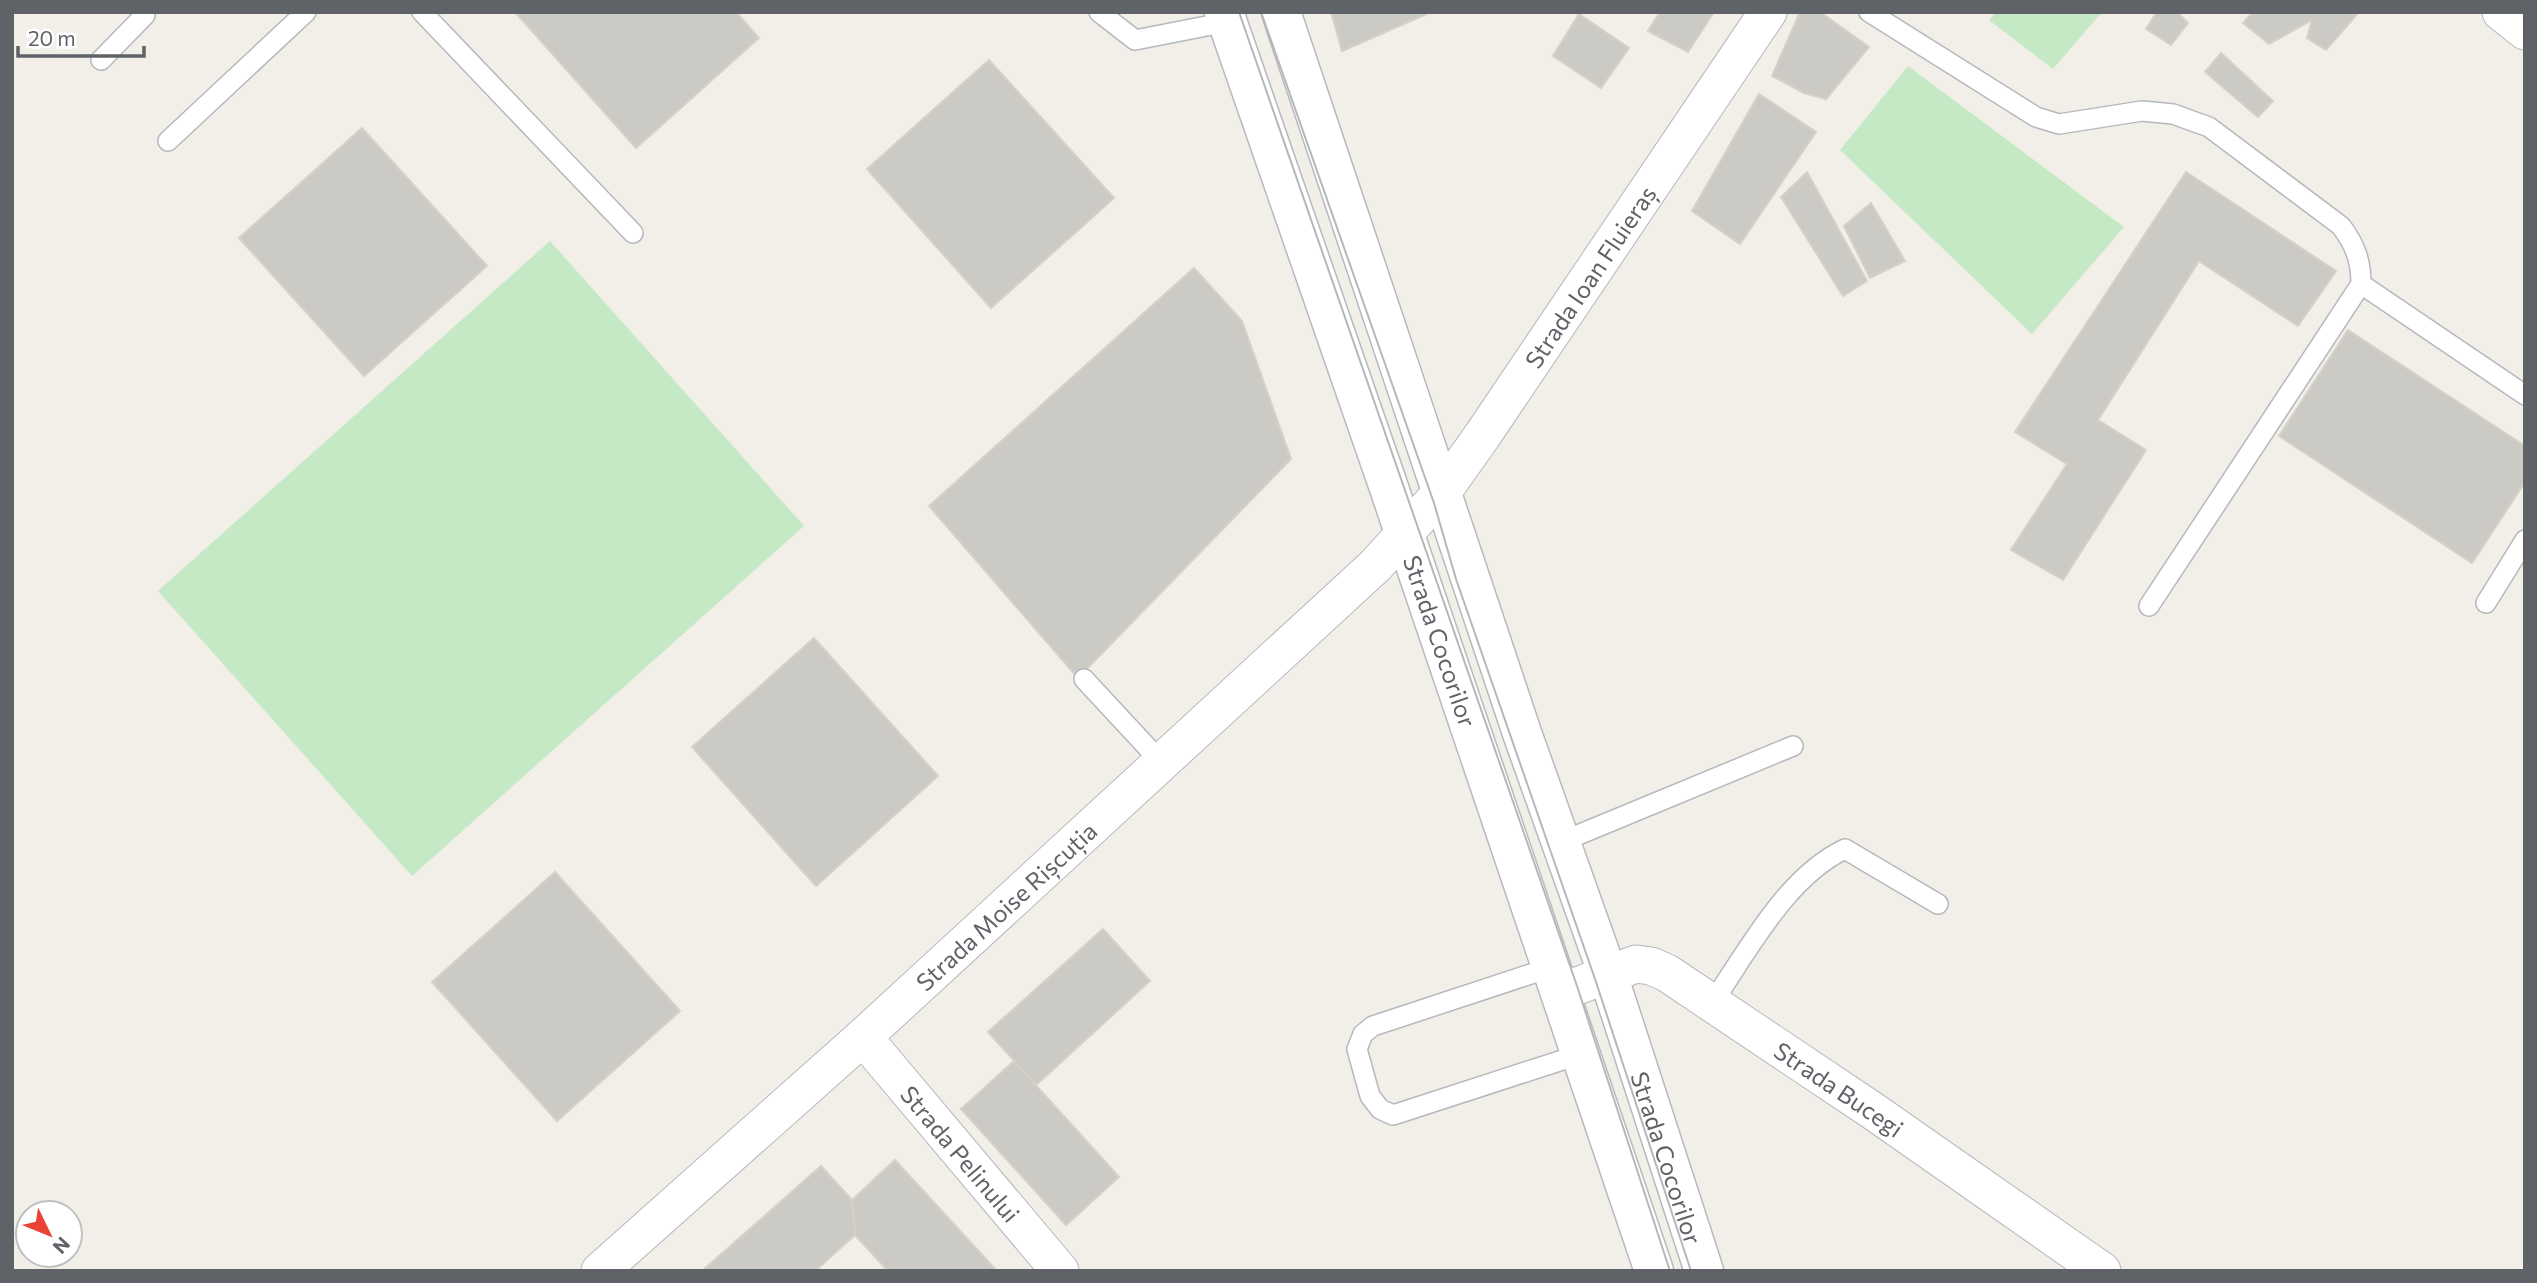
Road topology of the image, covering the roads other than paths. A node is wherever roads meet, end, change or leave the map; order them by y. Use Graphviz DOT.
graph roads {
  1 [pos="306,12"];
  2 [pos="422,12"];
  3 [pos="1099,12"];
  4 [pos="1280,12"];
  5 [pos="1768,12"];
  6 [pos="1869,12"];
  7 [pos="2501,12"];
  8 [pos="145,13"];
  9 [pos="1225,17"];
  10 [pos="2525,31"];
  11 [pos="101,60"];
  12 [pos="168,141"];
  13 [pos="633,233"];
  14 [pos="2361,284"];
  15 [pos="2525,395"];
  16 [pos="1443,491"];
  17 [pos="1405,535"];
  18 [pos="2525,540"];
  19 [pos="2486,603"];
  20 [pos="2149,606"];
  21 [pos="1084,679"];
  22 [pos="1793,746"];
  23 [pos="1161,762"];
  24 [pos="1561,842"];
  25 [pos="1938,904"];
  26 [pos="1608,975"];
  27 [pos="1557,979"];
  28 [pos="1712,1003"];
  29 [pos="863,1037"];
  30 [pos="1581,1054"];
  31 [pos="1044,1264"];
  32 [pos="600,1271"];
  33 [pos="1654,1271"];
  34 [pos="1704,1271"];
  35 [pos="2102,1271"];
  1 -- 12 [label="lane"];
  2 -- 13 [label="lane"];
  3 -- 9 [label="lane"];
  4 -- 16 [label="main road, Strada Cocorilor"];
  5 -- 16 [label="street, Strada Ioan Fluieraș"];
  6 -- 14 [label="lane"];
  7 -- 10 [label="street"];
  8 -- 11 [label="lane"];
  9 -- 17 [label="main road, Strada Cocorilor"];
  14 -- 15 [label="lane"];
  14 -- 20 [label="lane"];
  16 -- 17 [label="street, Strada Ioan Fluieraș"];
  16 -- 24 [label="main road, Strada Cocorilor"];
  17 -- 23 [label="street, Strada Moise Rișcuția"];
  17 -- 27 [label="main road, Strada Cocorilor"];
  18 -- 19 [label="lane"];
  21 -- 23 [label="lane"];
  22 -- 24 [label="lane"];
  23 -- 29 [label="street, Strada Moise Rișcuția"];
  24 -- 26 [label="main road, Strada Cocorilor"];
  25 -- 28 [label="lane"];
  26 -- 27 [label="street, Strada Bucegi"];
  26 -- 28 [label="street, Strada Bucegi"];
  26 -- 34 [label="main road, Strada Cocorilor"];
  27 -- 30 [label="main road, Strada Cocorilor"];
  27 -- 30 [label="lane"];
  28 -- 35 [label="street, Strada Bucegi"];
  29 -- 31 [label="street, Strada Pelinului"];
  29 -- 32 [label="street, Strada Moise Rișcuția"];
  30 -- 33 [label="main road, Strada Cocorilor"];
}
